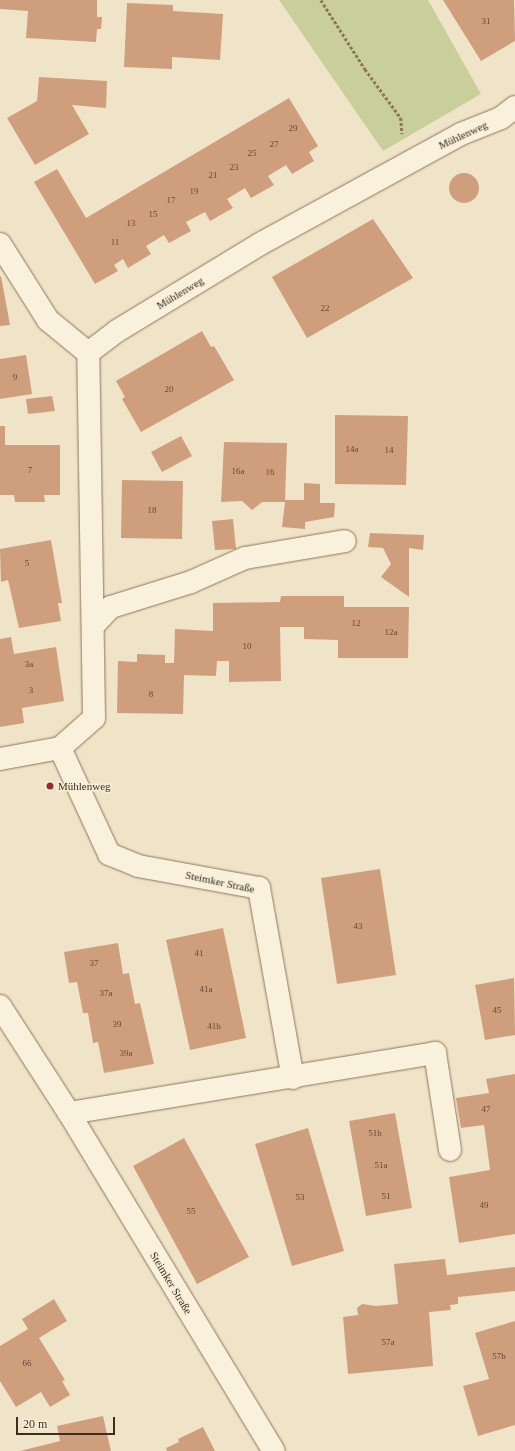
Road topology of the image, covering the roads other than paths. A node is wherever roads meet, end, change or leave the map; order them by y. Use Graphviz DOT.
graph roads {
  1 [pos="515,107"];
  2 [pos="0,244"];
  3 [pos="88,354"];
  4 [pos="345,541"];
  5 [pos="93,626"];
  6 [pos="60,748"];
  7 [pos="0,759"];
  8 [pos="0,1006"];
  9 [pos="293,1078"];
  10 [pos="69,1113"];
  11 [pos="450,1150"];
  12 [pos="274,1451"];
  1 -- 3 [label="street, Mühlenweg"];
  2 -- 3 [label="street"];
  3 -- 5 [label="street"];
  4 -- 5 [label="street"];
  5 -- 6 [label="street"];
  6 -- 7 [label="street"];
  6 -- 9 [label="street, Steimker Straße"];
  8 -- 10 [label="street, Steimker Straße"];
  9 -- 10 [label="street"];
  9 -- 11 [label="street"];
  10 -- 12 [label="street, Steimker Straße"];
}
